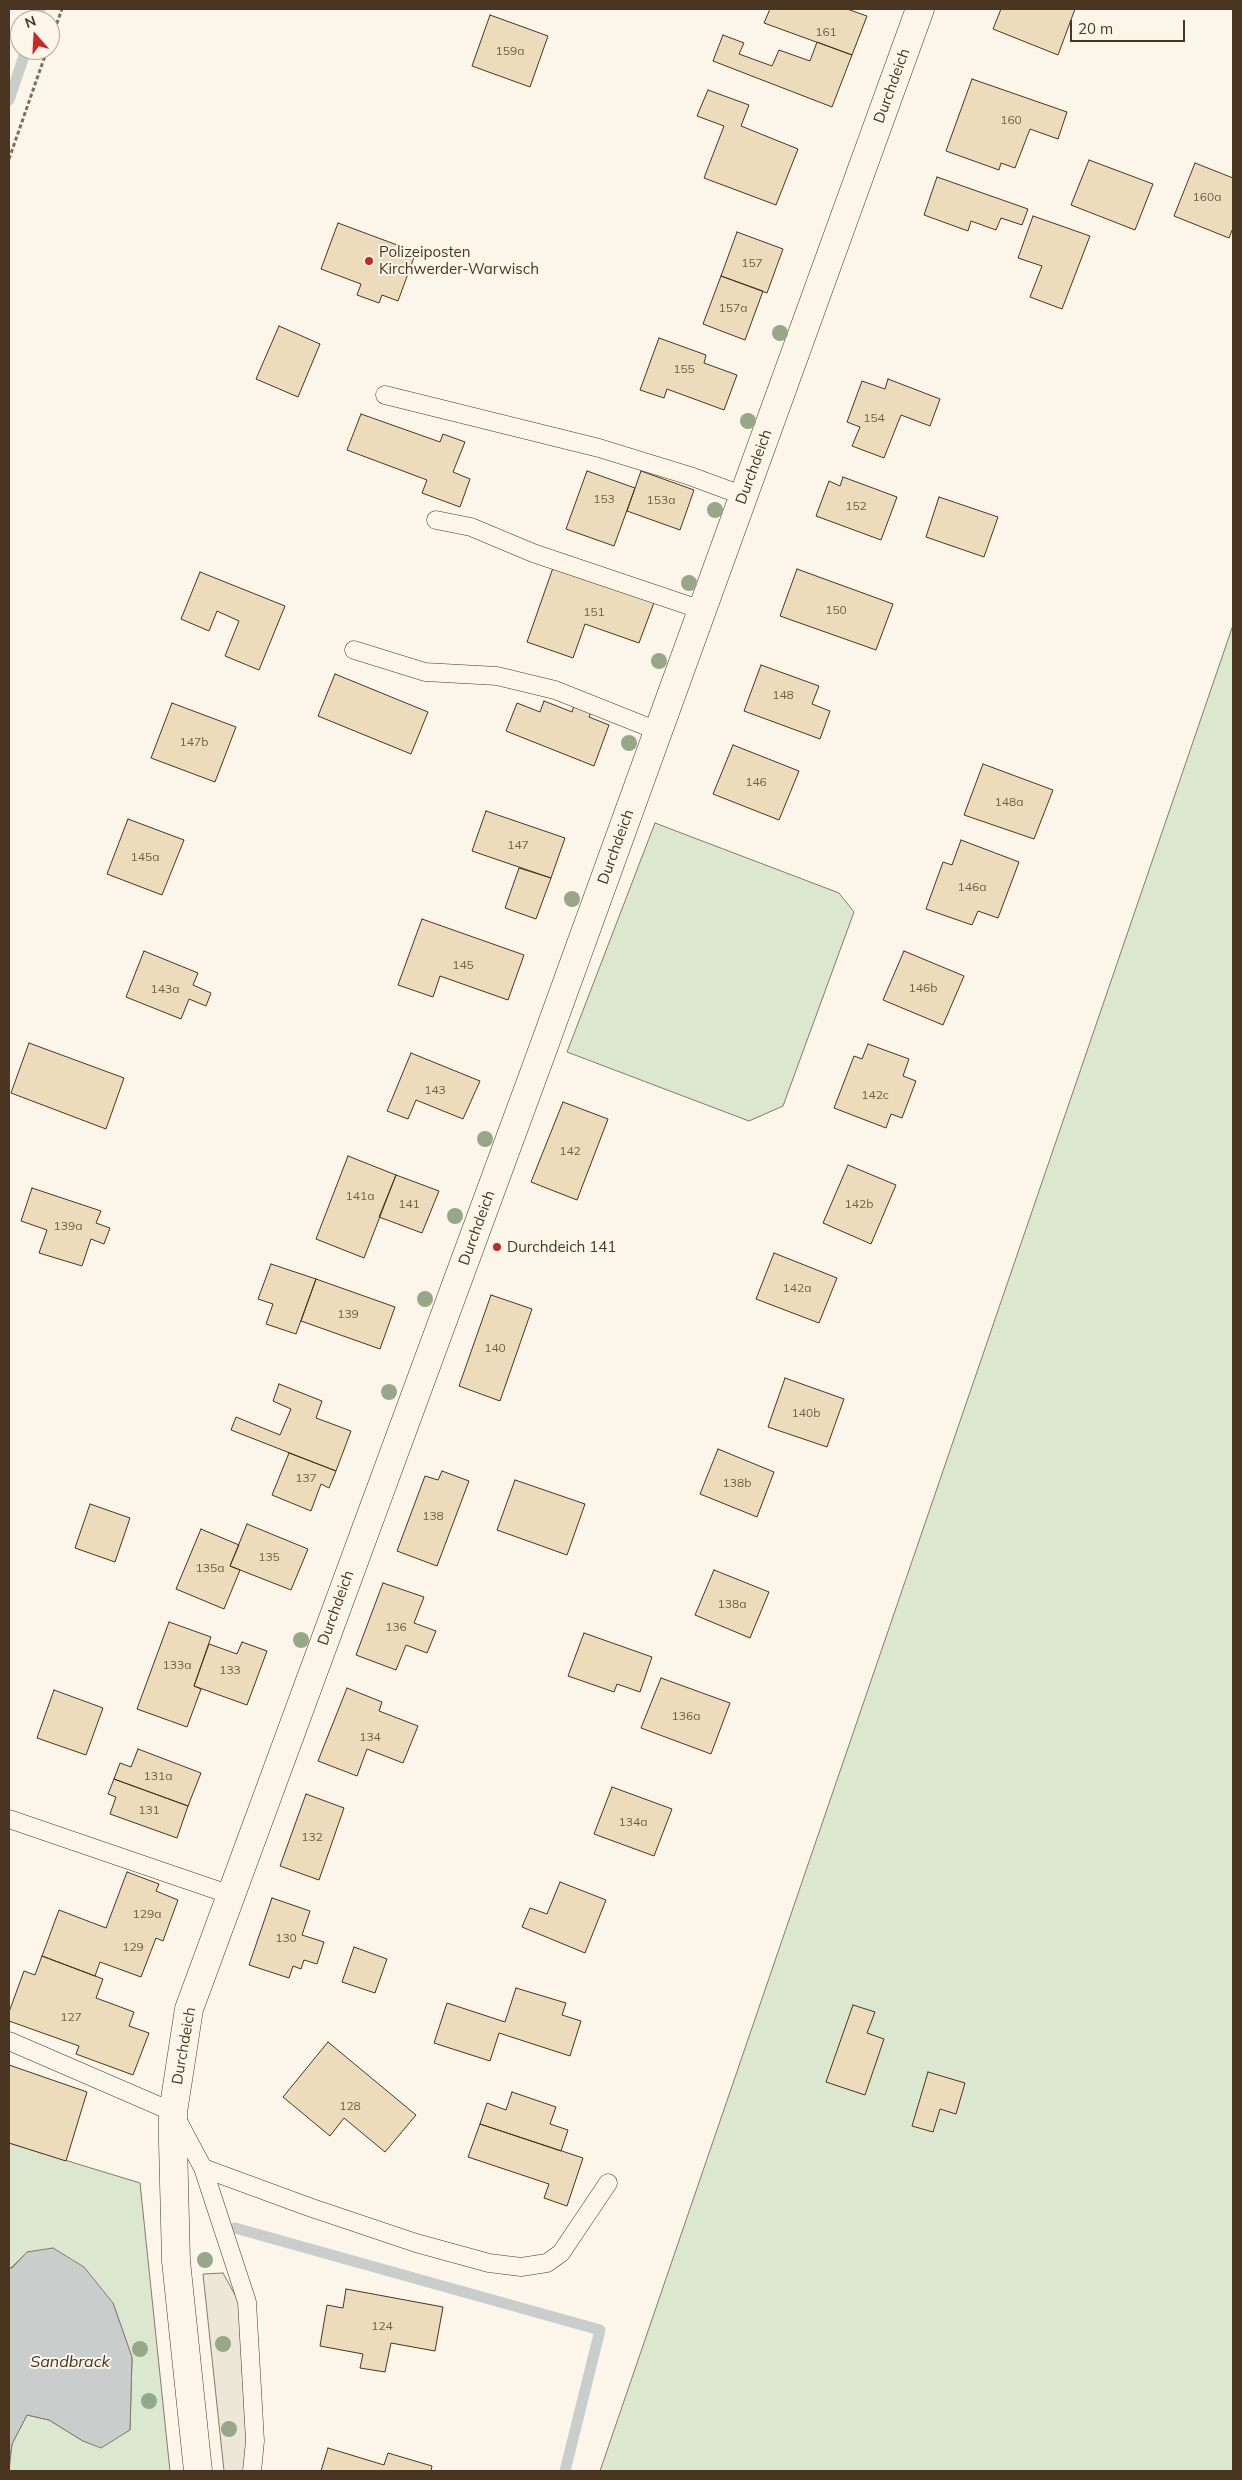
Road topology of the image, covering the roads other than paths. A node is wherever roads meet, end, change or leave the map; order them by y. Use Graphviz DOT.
graph roads {
  1 [pos="920,9"];
  2 [pos="385,395"];
  3 [pos="744,496"];
  4 [pos="436,520"];
  5 [pos="702,610"];
  6 [pos="354,650"];
  7 [pos="658,731"];
  8 [pos="9,1819"];
  9 [pos="231,1896"];
  10 [pos="9,2041"];
  11 [pos="173,2112"];
  12 [pos="203,2168"];
  13 [pos="608,2183"];
  14 [pos="198,2471"];
  15 [pos="252,2471"];
  1 -- 3 [label="street, Durchdeich"];
  2 -- 3 [label="lane"];
  3 -- 5 [label="street, Durchdeich"];
  4 -- 5 [label="lane"];
  5 -- 7 [label="street, Durchdeich"];
  6 -- 7 [label="lane"];
  7 -- 9 [label="street, Durchdeich"];
  8 -- 9 [label="lane"];
  9 -- 11 [label="street, Durchdeich"];
  10 -- 11 [label="lane"];
  11 -- 12 [label="lane"];
  11 -- 14 [label="street, Durchdeich"];
  12 -- 13 [label="lane"];
  12 -- 15 [label="lane"];
}
